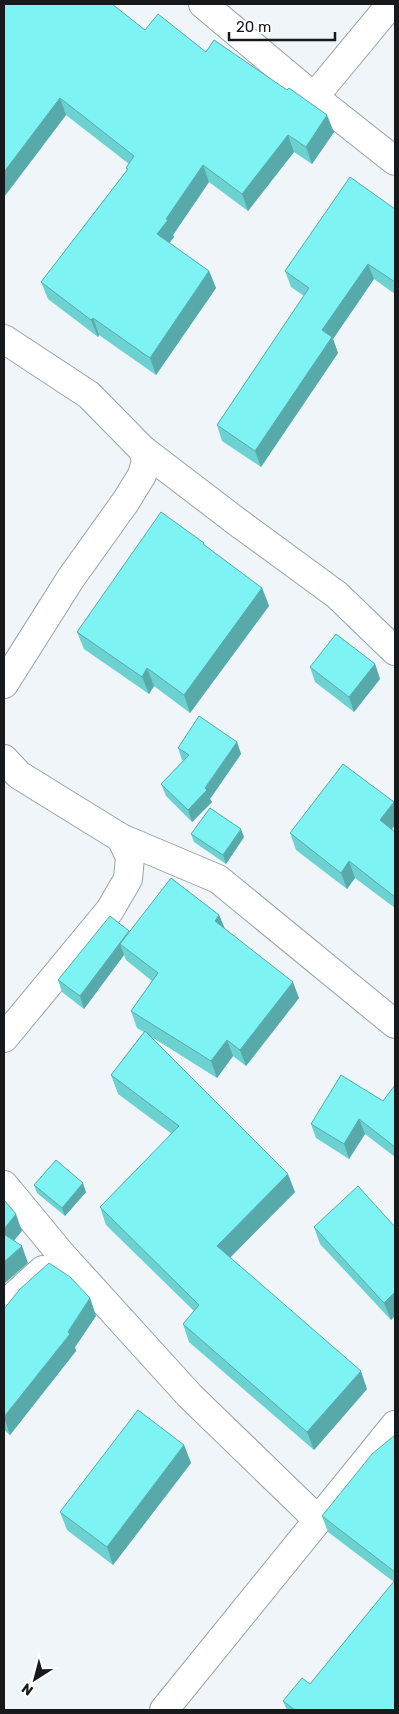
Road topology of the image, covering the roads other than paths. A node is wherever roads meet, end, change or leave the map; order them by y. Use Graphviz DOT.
graph roads {
  1 [pos="203,4"];
  2 [pos="391,4"];
  3 [pos="314,97"];
  4 [pos="395,161"];
  5 [pos="4,339"];
  6 [pos="143,450"];
  7 [pos="395,651"];
  8 [pos="4,684"];
  9 [pos="4,759"];
  10 [pos="121,838"];
  11 [pos="395,1024"];
  12 [pos="4,1038"];
  13 [pos="4,1185"];
  14 [pos="62,1254"];
  15 [pos="4,1305"];
  16 [pos="395,1425"];
  17 [pos="318,1520"];
  18 [pos="164,1710"];
  1 -- 3 [label="street"];
  2 -- 3 [label="street"];
  3 -- 4 [label="street"];
  5 -- 6 [label="street"];
  6 -- 7 [label="street"];
  6 -- 8 [label="street"];
  9 -- 10 [label="street"];
  10 -- 11 [label="street"];
  10 -- 12 [label="street"];
  13 -- 14 [label="street"];
  14 -- 15 [label="street"];
  14 -- 17 [label="street"];
  16 -- 17 [label="street"];
  17 -- 18 [label="street"];
}
